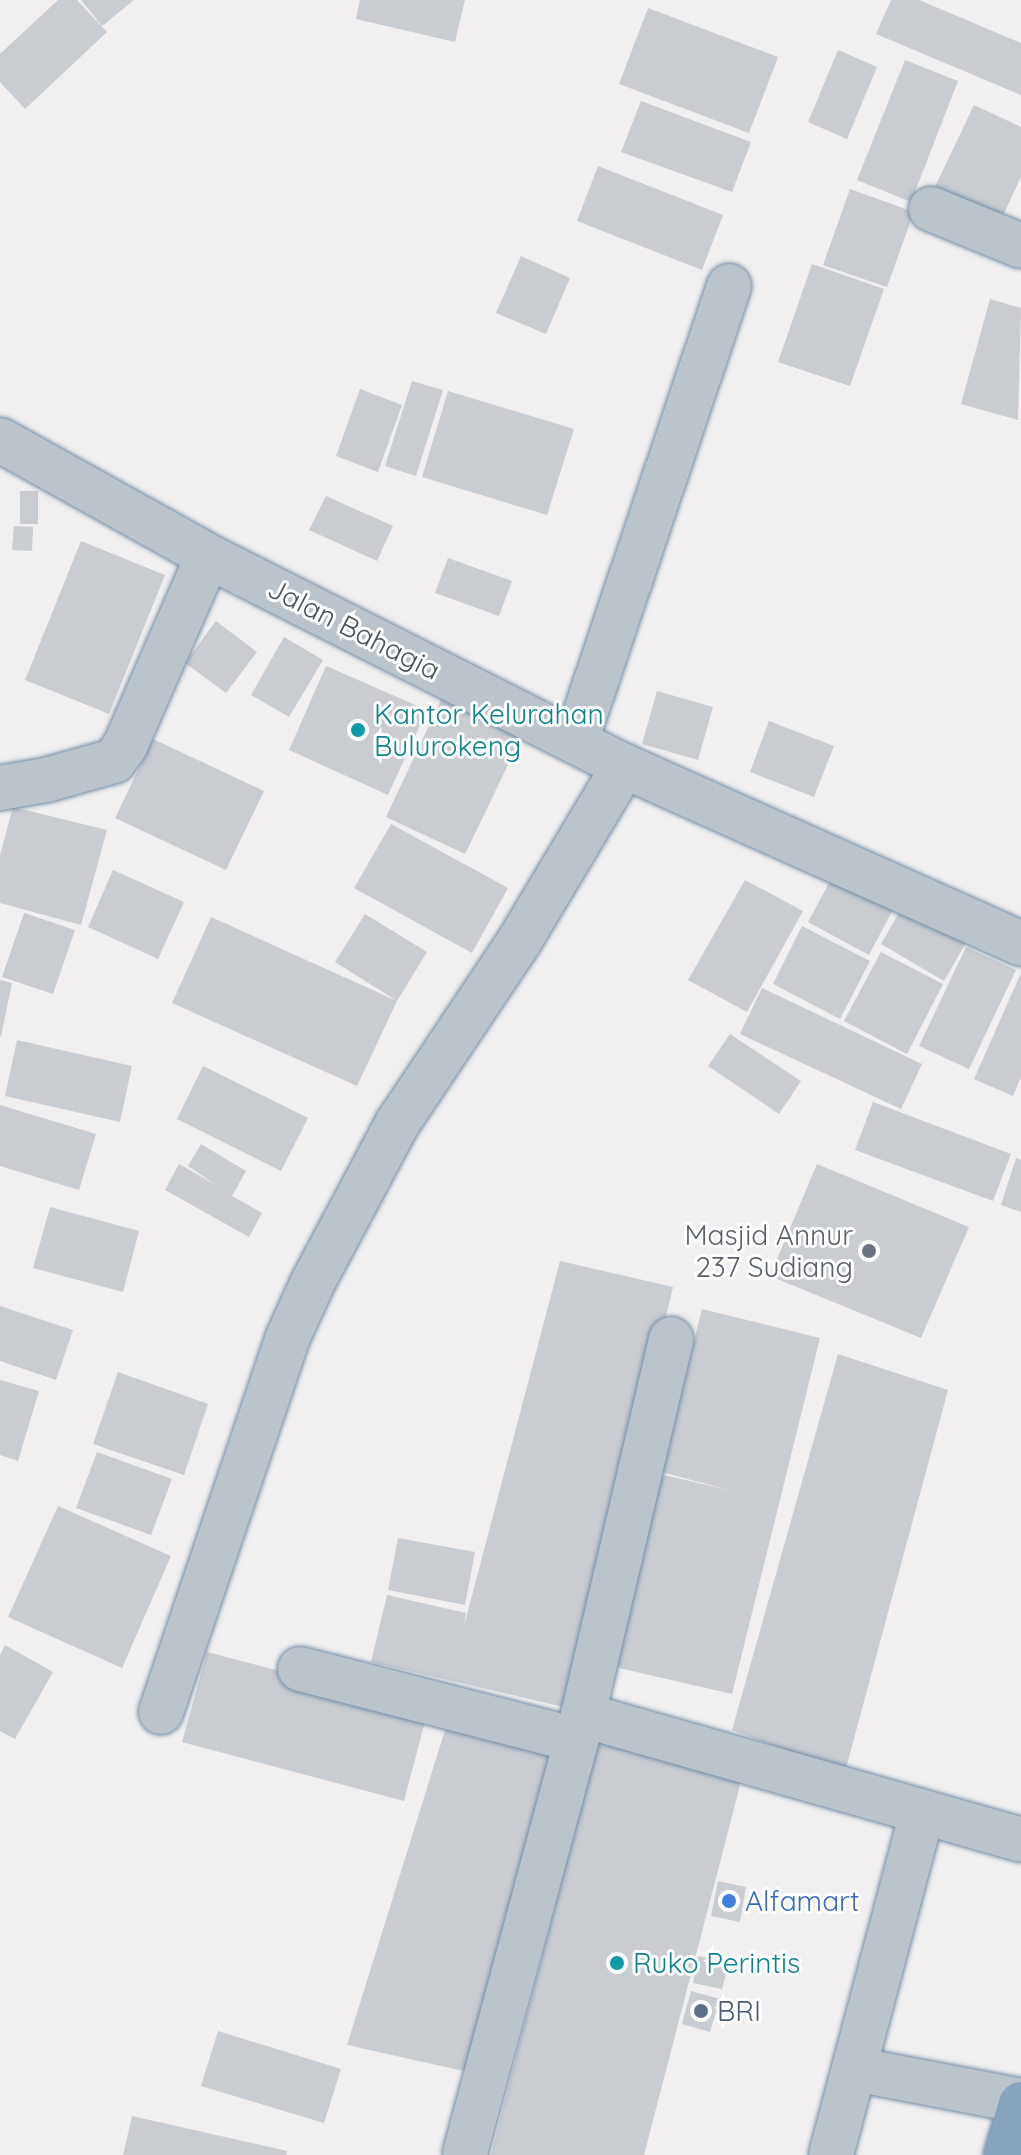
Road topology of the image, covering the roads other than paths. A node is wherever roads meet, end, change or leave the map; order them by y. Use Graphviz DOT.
graph roads {
  1 [pos="931,209"];
  2 [pos="1021,246"];
  3 [pos="729,286"];
  4 [pos="0,440"];
  5 [pos="208,556"];
  6 [pos="576,741"];
  7 [pos="624,766"];
  8 [pos="0,788"];
  9 [pos="1021,944"];
  10 [pos="671,1339"];
  11 [pos="300,1669"];
  12 [pos="161,1712"];
  13 [pos="579,1727"];
  14 [pos="922,1812"];
  15 [pos="1021,1840"];
  16 [pos="854,2069"];
  17 [pos="1021,2102"];
  18 [pos="465,2153"];
  19 [pos="831,2155"];
  20 [pos="1006,2155"];
  1 -- 2 [label="street"];
  3 -- 6 [label="street"];
  4 -- 5 [label="street, Jalan Bahagia"];
  5 -- 6 [label="street, Jalan Bahagia"];
  5 -- 8 [label="street"];
  6 -- 7 [label="street, Jalan Bahagia"];
  7 -- 9 [label="street, Jalan Bahagia"];
  7 -- 12 [label="street"];
  10 -- 13 [label="street"];
  11 -- 13 [label="street"];
  13 -- 14 [label="street"];
  13 -- 18 [label="street"];
  14 -- 15 [label="street"];
  14 -- 16 [label="street"];
  16 -- 17 [label="street"];
  16 -- 19 [label="street"];
  17 -- 20 [label="highway"];
}
